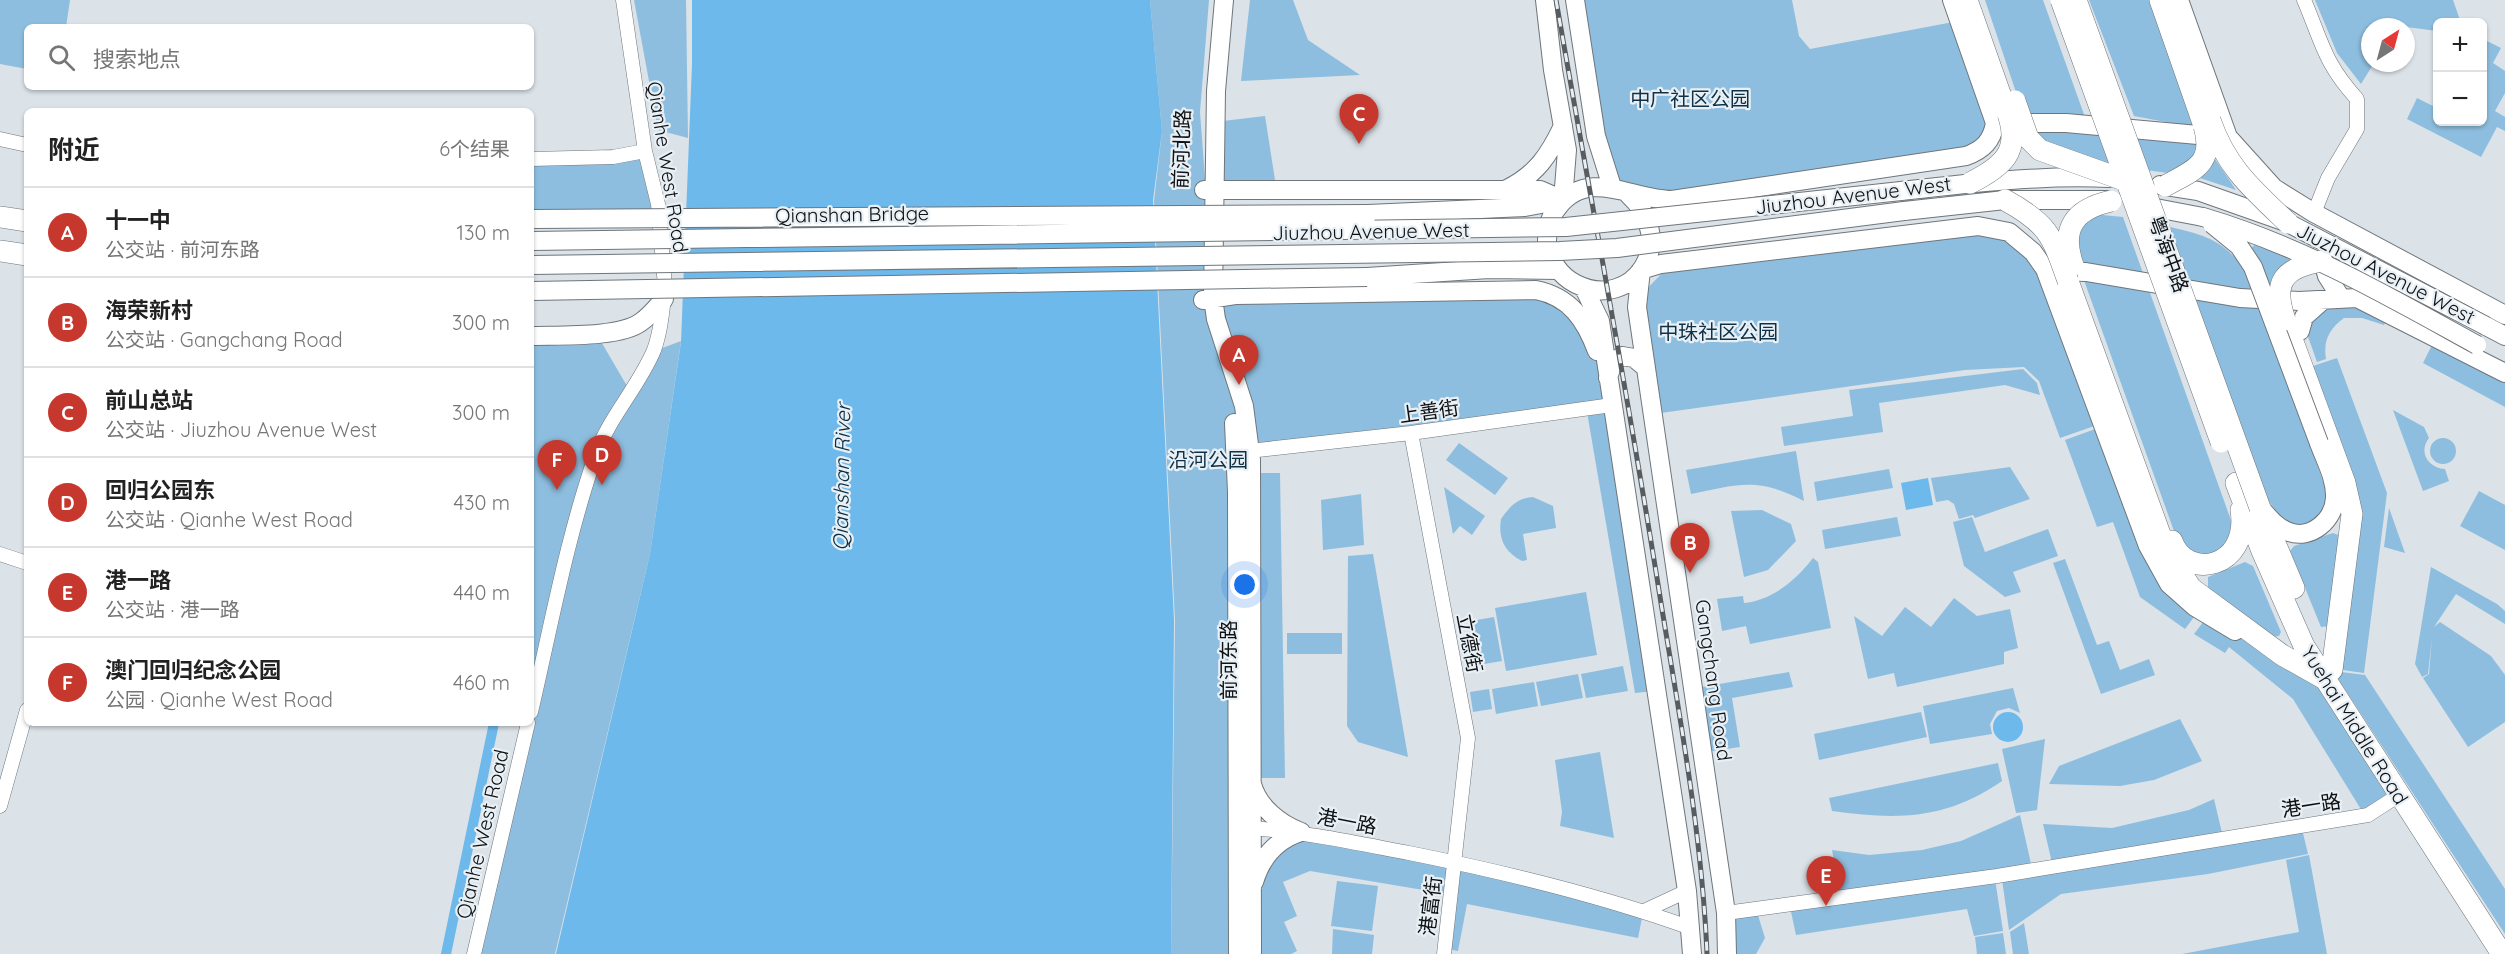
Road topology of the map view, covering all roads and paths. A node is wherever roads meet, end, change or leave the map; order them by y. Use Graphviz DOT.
graph roads {
  1 [pos="623,0"];
  2 [pos="1212,0"];
  3 [pos="1224,0"];
  4 [pos="1545,0"];
  5 [pos="1575,0"];
  6 [pos="1952,0"];
  7 [pos="1967,0"];
  8 [pos="1977,0"];
  9 [pos="2061,0"];
  10 [pos="2076,0"];
  11 [pos="2160,0"];
  12 [pos="2168,0"];
  13 [pos="2179,0"];
  14 [pos="2304,0"];
  15 [pos="2005,110"];
  16 [pos="2206,121"];
  17 [pos="1563,126"];
  18 [pos="2228,137"];
  19 [pos="0,139"];
  20 [pos="24,143"];
  21 [pos="645,151"];
  22 [pos="534,159"];
  23 [pos="2121,179"];
  24 [pos="1970,183"];
  25 [pos="2165,186"];
  26 [pos="1208,190"];
  27 [pos="1506,190"];
  28 [pos="1620,190"];
  29 [pos="1563,200"];
  30 [pos="2005,200"];
  31 [pos="2111,201"];
  32 [pos="2314,213"];
  33 [pos="0,217"];
  34 [pos="2203,218"];
  35 [pos="534,219"];
  36 [pos="24,221"];
  37 [pos="2288,223"];
  38 [pos="1175,231"];
  39 [pos="534,242"];
  40 [pos="0,251"];
  41 [pos="24,255"];
  42 [pos="2322,261"];
  43 [pos="1676,262"];
  44 [pos="534,265"];
  45 [pos="2045,269"];
  46 [pos="1558,270"];
  47 [pos="1641,270"];
  48 [pos="2073,281"];
  49 [pos="1584,288"];
  50 [pos="534,291"];
  51 [pos="2341,298"];
  52 [pos="663,299"];
  53 [pos="1207,299"];
  54 [pos="2299,301"];
  55 [pos="2322,301"];
  56 [pos="1637,307"];
  57 [pos="2505,315"];
  58 [pos="2293,326"];
  59 [pos="534,336"];
  60 [pos="2505,336"];
  61 [pos="2505,359"];
  62 [pos="1646,367"];
  63 [pos="2505,373"];
  64 [pos="1608,378"];
  65 [pos="1612,405"];
  66 [pos="1411,433"];
  67 [pos="1249,451"];
  68 [pos="2236,483"];
  69 [pos="2260,508"];
  70 [pos="0,554"];
  71 [pos="24,562"];
  72 [pos="2282,655"];
  73 [pos="535,675"];
  74 [pos="2329,675"];
  75 [pos="24,721"];
  76 [pos="527,726"];
  77 [pos="1251,779"];
  78 [pos="2399,795"];
  79 [pos="0,806"];
  80 [pos="1251,828"];
  81 [pos="1301,832"];
  82 [pos="1455,862"];
  83 [pos="1687,891"];
  84 [pos="1251,907"];
  85 [pos="1644,911"];
  86 [pos="1726,913"];
  87 [pos="1691,928"];
  88 [pos="2505,934"];
  89 [pos="474,954"];
  90 [pos="1238,954"];
  91 [pos="1252,954"];
  92 [pos="1444,954"];
  93 [pos="1692,954"];
  94 [pos="1727,954"];
  95 [pos="2502,954"];
  1 -- 21 [label="street, Qianhe West Road"];
  2 -- 26 [label="main road, 前河北路"];
  3 -- 26 [label="main road, 前河北路"];
  4 -- 17 [label="main road"];
  5 -- 28 [label="main road"];
  6 -- 15 [label="main road"];
  7 -- 15 [label="highway"];
  8 -- 15 [label="highway"];
  9 -- 68 [label="highway, 粤海中路, bridge"];
  10 -- 69 [label="highway, 粤海中路, bridge"];
  11 -- 16 [label="highway"];
  12 -- 16 [label="highway"];
  13 -- 18 [label="main road"];
  14 -- 32 [label="street"];
  15 -- 18 [label="main road"];
  15 -- 23 [label="highway, bridge"];
  15 -- 24 [label="highway, bridge"];
  15 -- 28 [label="main road"];
  16 -- 25 [label="highway, bridge"];
  16 -- 37 [label="highway, bridge"];
  17 -- 27 [label="main road"];
  17 -- 29 [label="main road"];
  18 -- 32 [label="main road"];
  19 -- 20 [label="street"];
  21 -- 22 [label="street"];
  21 -- 52 [label="street, Qianhe West Road"];
  23 -- 24 [label="main road, Jiuzhou Avenue West, bridge"];
  23 -- 25 [label="main road, Jiuzhou Avenue West, bridge"];
  24 -- 38 [label="main road, Jiuzhou Avenue West, bridge"];
  25 -- 37 [label="main road, Jiuzhou Avenue West, bridge"];
  26 -- 27 [label="main road"];
  26 -- 53 [label="main road, 前河北路"];
  27 -- 29 [label="main road"];
  28 -- 29 [label="main road"];
  28 -- 47 [label="main road"];
  29 -- 35 [label="main road, bridge"];
  29 -- 46 [label="main road"];
  30 -- 31 [label="main road, Jiuzhou Avenue West, bridge"];
  30 -- 44 [label="main road, Jiuzhou Avenue West, bridge"];
  30 -- 48 [label="highway, bridge"];
  31 -- 34 [label="main road, Jiuzhou Avenue West, bridge"];
  31 -- 48 [label="highway, bridge"];
  32 -- 51 [label="main road"];
  32 -- 57 [label="main road"];
  33 -- 36 [label="highway"];
  34 -- 42 [label="main road, Jiuzhou Avenue West, bridge"];
  34 -- 69 [label="main road, bridge"];
  37 -- 60 [label="main road, Jiuzhou Avenue West, bridge"];
  38 -- 39 [label="main road, Qianshan Bridge, bridge"];
  40 -- 41 [label="highway"];
  42 -- 58 [label="highway, bridge"];
  42 -- 61 [label="main road, Jiuzhou Avenue West, bridge"];
  43 -- 45 [label="main road"];
  43 -- 47 [label="main road"];
  43 -- 56 [label="main road"];
  45 -- 54 [label="main road"];
  45 -- 72 [label="main road"];
  46 -- 49 [label="main road"];
  46 -- 50 [label="main road, bridge"];
  47 -- 49 [label="main road"];
  47 -- 56 [label="main road, Gangchang Road"];
  48 -- 68 [label="highway"];
  48 -- 72 [label="highway"];
  49 -- 64 [label="main road"];
  51 -- 55 [label="main road"];
  51 -- 63 [label="main road"];
  52 -- 59 [label="main road"];
  52 -- 73 [label="street, Qianhe West Road"];
  53 -- 64 [label="main road"];
  53 -- 67 [label="main road, 前河东路"];
  53 -- 90 [label="main road, 前河东路"];
  54 -- 55 [label="main road"];
  54 -- 58 [label="main road"];
  55 -- 58 [label="main road"];
  56 -- 62 [label="main road, Gangchang Road"];
  58 -- 74 [label="highway"];
  62 -- 64 [label="main road"];
  62 -- 86 [label="main road, Gangchang Road"];
  64 -- 65 [label="main road"];
  65 -- 66 [label="street, 上善街"];
  65 -- 83 [label="main road"];
  66 -- 67 [label="street, 上善街"];
  66 -- 82 [label="street, 立德街"];
  67 -- 77 [label="main road, 前河东路"];
  68 -- 74 [label="highway, Yuehai Middle Road"];
  69 -- 74 [label="highway, Yuehai Middle Road"];
  70 -- 71 [label="street"];
  72 -- 74 [label="highway"];
  74 -- 78 [label="highway, Yuehai Middle Road"];
  74 -- 88 [label="highway, Yuehai Middle Road"];
  75 -- 79 [label="street"];
  76 -- 89 [label="street, Qianhe West Road"];
  77 -- 80 [label="main road, 前河东路"];
  77 -- 81 [label="main road"];
  78 -- 86 [label="street, 港一路"];
  78 -- 95 [label="highway, Yuehai Middle Road"];
  80 -- 81 [label="street, 港一路"];
  80 -- 84 [label="main road, 前河东路"];
  81 -- 82 [label="street, 港一路"];
  81 -- 84 [label="main road"];
  82 -- 85 [label="street, 港一路"];
  82 -- 92 [label="street, 港富街"];
  83 -- 85 [label="street"];
  83 -- 87 [label="main road"];
  84 -- 91 [label="main road, 前河东路"];
  85 -- 87 [label="street, 港一路"];
  86 -- 94 [label="main road, Gangchang Road"];
  87 -- 93 [label="main road"];
}
